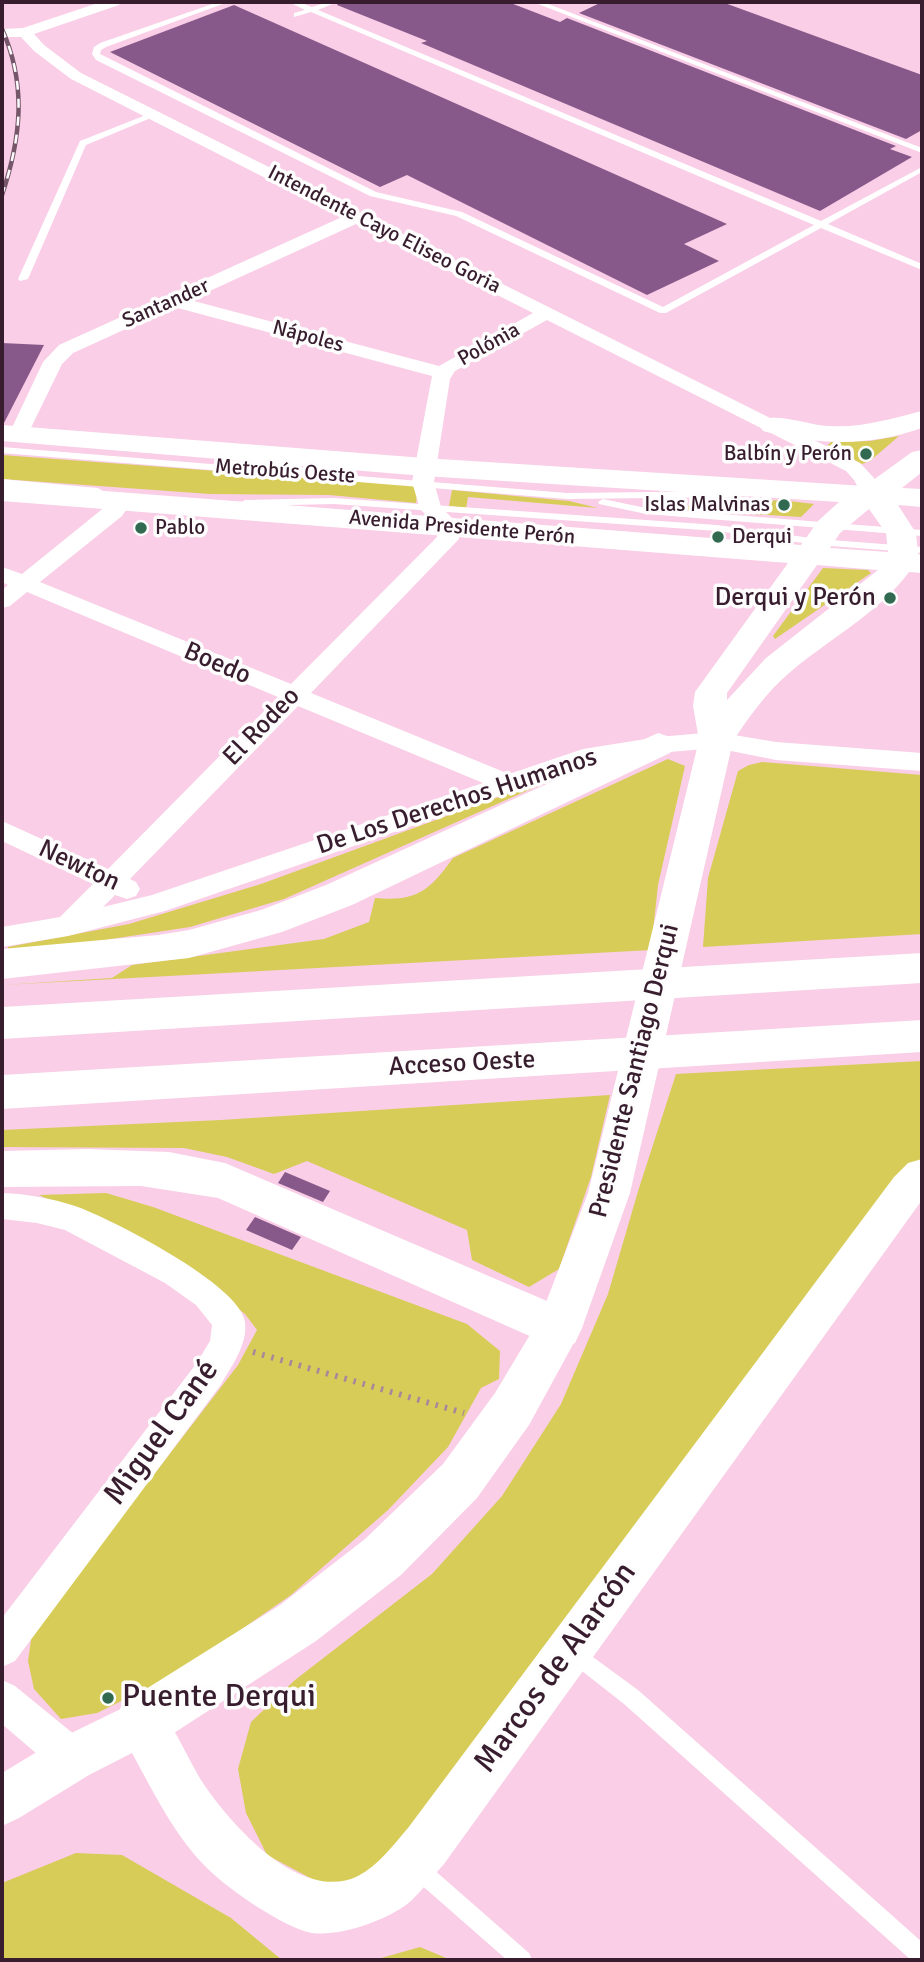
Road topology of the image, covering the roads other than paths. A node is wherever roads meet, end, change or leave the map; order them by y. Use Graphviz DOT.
graph roads {
  1 [pos="114,2"];
  2 [pos="224,2"];
  3 [pos="293,2"];
  4 [pos="334,2"];
  5 [pos="537,2"];
  6 [pos="312,10"];
  7 [pos="298,15"];
  8 [pos="25,32"];
  9 [pos="2,33"];
  10 [pos="154,115"];
  11 [pos="922,151"];
  12 [pos="922,169"];
  13 [pos="356,217"];
  14 [pos="823,225"];
  15 [pos="922,267"];
  16 [pos="23,279"];
  17 [pos="174,300"];
  18 [pos="547,313"];
  19 [pos="443,373"];
  20 [pos="922,419"];
  21 [pos="773,425"];
  22 [pos="922,425"];
  23 [pos="8,439"];
  24 [pos="922,458"];
  25 [pos="424,475"];
  26 [pos="2,482"];
  27 [pos="2,492"];
  28 [pos="796,492"];
  29 [pos="871,495"];
  30 [pos="567,496"];
  31 [pos="922,498"];
  32 [pos="121,501"];
  33 [pos="245,503"];
  34 [pos="441,518"];
  35 [pos="818,541"];
  36 [pos="911,548"];
  37 [pos="12,579"];
  38 [pos="2,601"];
  39 [pos="292,696"];
  40 [pos="716,740"];
  41 [pos="658,745"];
  42 [pos="922,762"];
  43 [pos="510,784"];
  44 [pos="2,830"];
  45 [pos="111,881"];
  46 [pos="155,904"];
  47 [pos="68,926"];
  48 [pos="2,937"];
  49 [pos="2,964"];
  50 [pos="922,968"];
  51 [pos="2,1023"];
  52 [pos="922,1036"];
  53 [pos="2,1092"];
  54 [pos="2,1169"];
  55 [pos="922,1175"];
  56 [pos="2,1206"];
  57 [pos="559,1328"];
  58 [pos="2,1648"];
  59 [pos="570,1649"];
  60 [pos="2,1699"];
  61 [pos="141,1723"];
  62 [pos="72,1758"];
  63 [pos="2,1801"];
  64 [pos="411,1862"];
  65 [pos="922,1956"];
  66 [pos="522,1960"];
  1 -- 8 [label="street"];
  2 -- 14 [label="lane"];
  3 -- 6 [label="lane"];
  4 -- 6 [label="lane"];
  5 -- 11 [label="lane"];
  6 -- 7 [label="lane"];
  6 -- 14 [label="lane"];
  8 -- 9 [label="street"];
  8 -- 10 [label="street, Intendente Cayo Eliseo Goria"];
  10 -- 13 [label="street, Intendente Cayo Eliseo Goria"];
  10 -- 16 [label="lane"];
  12 -- 14 [label="lane"];
  13 -- 17 [label="street, Santander"];
  13 -- 18 [label="street, Intendente Cayo Eliseo Goria"];
  14 -- 15 [label="lane"];
  17 -- 19 [label="street, Nápoles"];
  17 -- 23 [label="street, Santander"];
  18 -- 19 [label="street, Polónia"];
  18 -- 21 [label="street, Intendente Cayo Eliseo Goria"];
  19 -- 25 [label="street, Polónia"];
  20 -- 21 [label="main road"];
  21 -- 29 [label="street, Intendente Cayo Eliseo Goria"];
  22 -- 29 [label="main road"];
  23 -- 25 [label="main road"];
  24 -- 29 [label="main road, Presidente Santiago Derqui"];
  25 -- 28 [label="main road"];
  25 -- 30 [label="lane"];
  25 -- 34 [label="street"];
  26 -- 33 [label="lane, Metrobús Oeste"];
  27 -- 32 [label="main road, Avenida Presidente Perón"];
  28 -- 29 [label="main road"];
  28 -- 30 [label="lane"];
  29 -- 31 [label="main road"];
  29 -- 35 [label="main road, Presidente Santiago Derqui"];
  29 -- 36 [label="main road"];
  30 -- 35 [label="lane"];
  32 -- 34 [label="main road, Avenida Presidente Perón"];
  32 -- 37 [label="street"];
  33 -- 34 [label="lane, Metrobús Oeste"];
  33 -- 34 [label="lane, Metrobús Oeste"];
  34 -- 35 [label="main road, Avenida Presidente Perón"];
  34 -- 39 [label="street, El Rodeo"];
  35 -- 36 [label="main road, Avenida Presidente Perón"];
  35 -- 40 [label="main road, Presidente Santiago Derqui"];
  36 -- 40 [label="main road, Presidente Santiago Derqui"];
  37 -- 38 [label="street"];
  37 -- 39 [label="street, Boedo"];
  39 -- 43 [label="street, Boedo"];
  39 -- 45 [label="street, El Rodeo"];
  40 -- 41 [label="street, De Los Derechos Humanos"];
  40 -- 42 [label="street, De Los Derechos Humanos"];
  40 -- 57 [label="main road, Presidente Santiago Derqui"];
  41 -- 43 [label="street, De Los Derechos Humanos"];
  41 -- 49 [label="main road"];
  43 -- 46 [label="street, De Los Derechos Humanos"];
  44 -- 45 [label="street, Newton"];
  45 -- 46 [label="street, Newton"];
  45 -- 47 [label="street, El Rodeo"];
  46 -- 47 [label="street, De Los Derechos Humanos"];
  47 -- 48 [label="street, De Los Derechos Humanos"];
  50 -- 51 [label="main road"];
  52 -- 53 [label="main road, Acceso Oeste"];
  54 -- 57 [label="main road"];
  55 -- 59 [label="street, Marcos de Alarcón"];
  56 -- 58 [label="street, Miguel Cané"];
  57 -- 61 [label="main road, Presidente Santiago Derqui"];
  59 -- 64 [label="street, Marcos de Alarcón"];
  59 -- 65 [label="lane"];
  60 -- 62 [label="street"];
  61 -- 62 [label="street, Presidente Santiago Derqui"];
  61 -- 64 [label="street, Marcos de Alarcón"];
  62 -- 63 [label="street, Presidente Santiago Derqui"];
  64 -- 66 [label="lane"];
}
